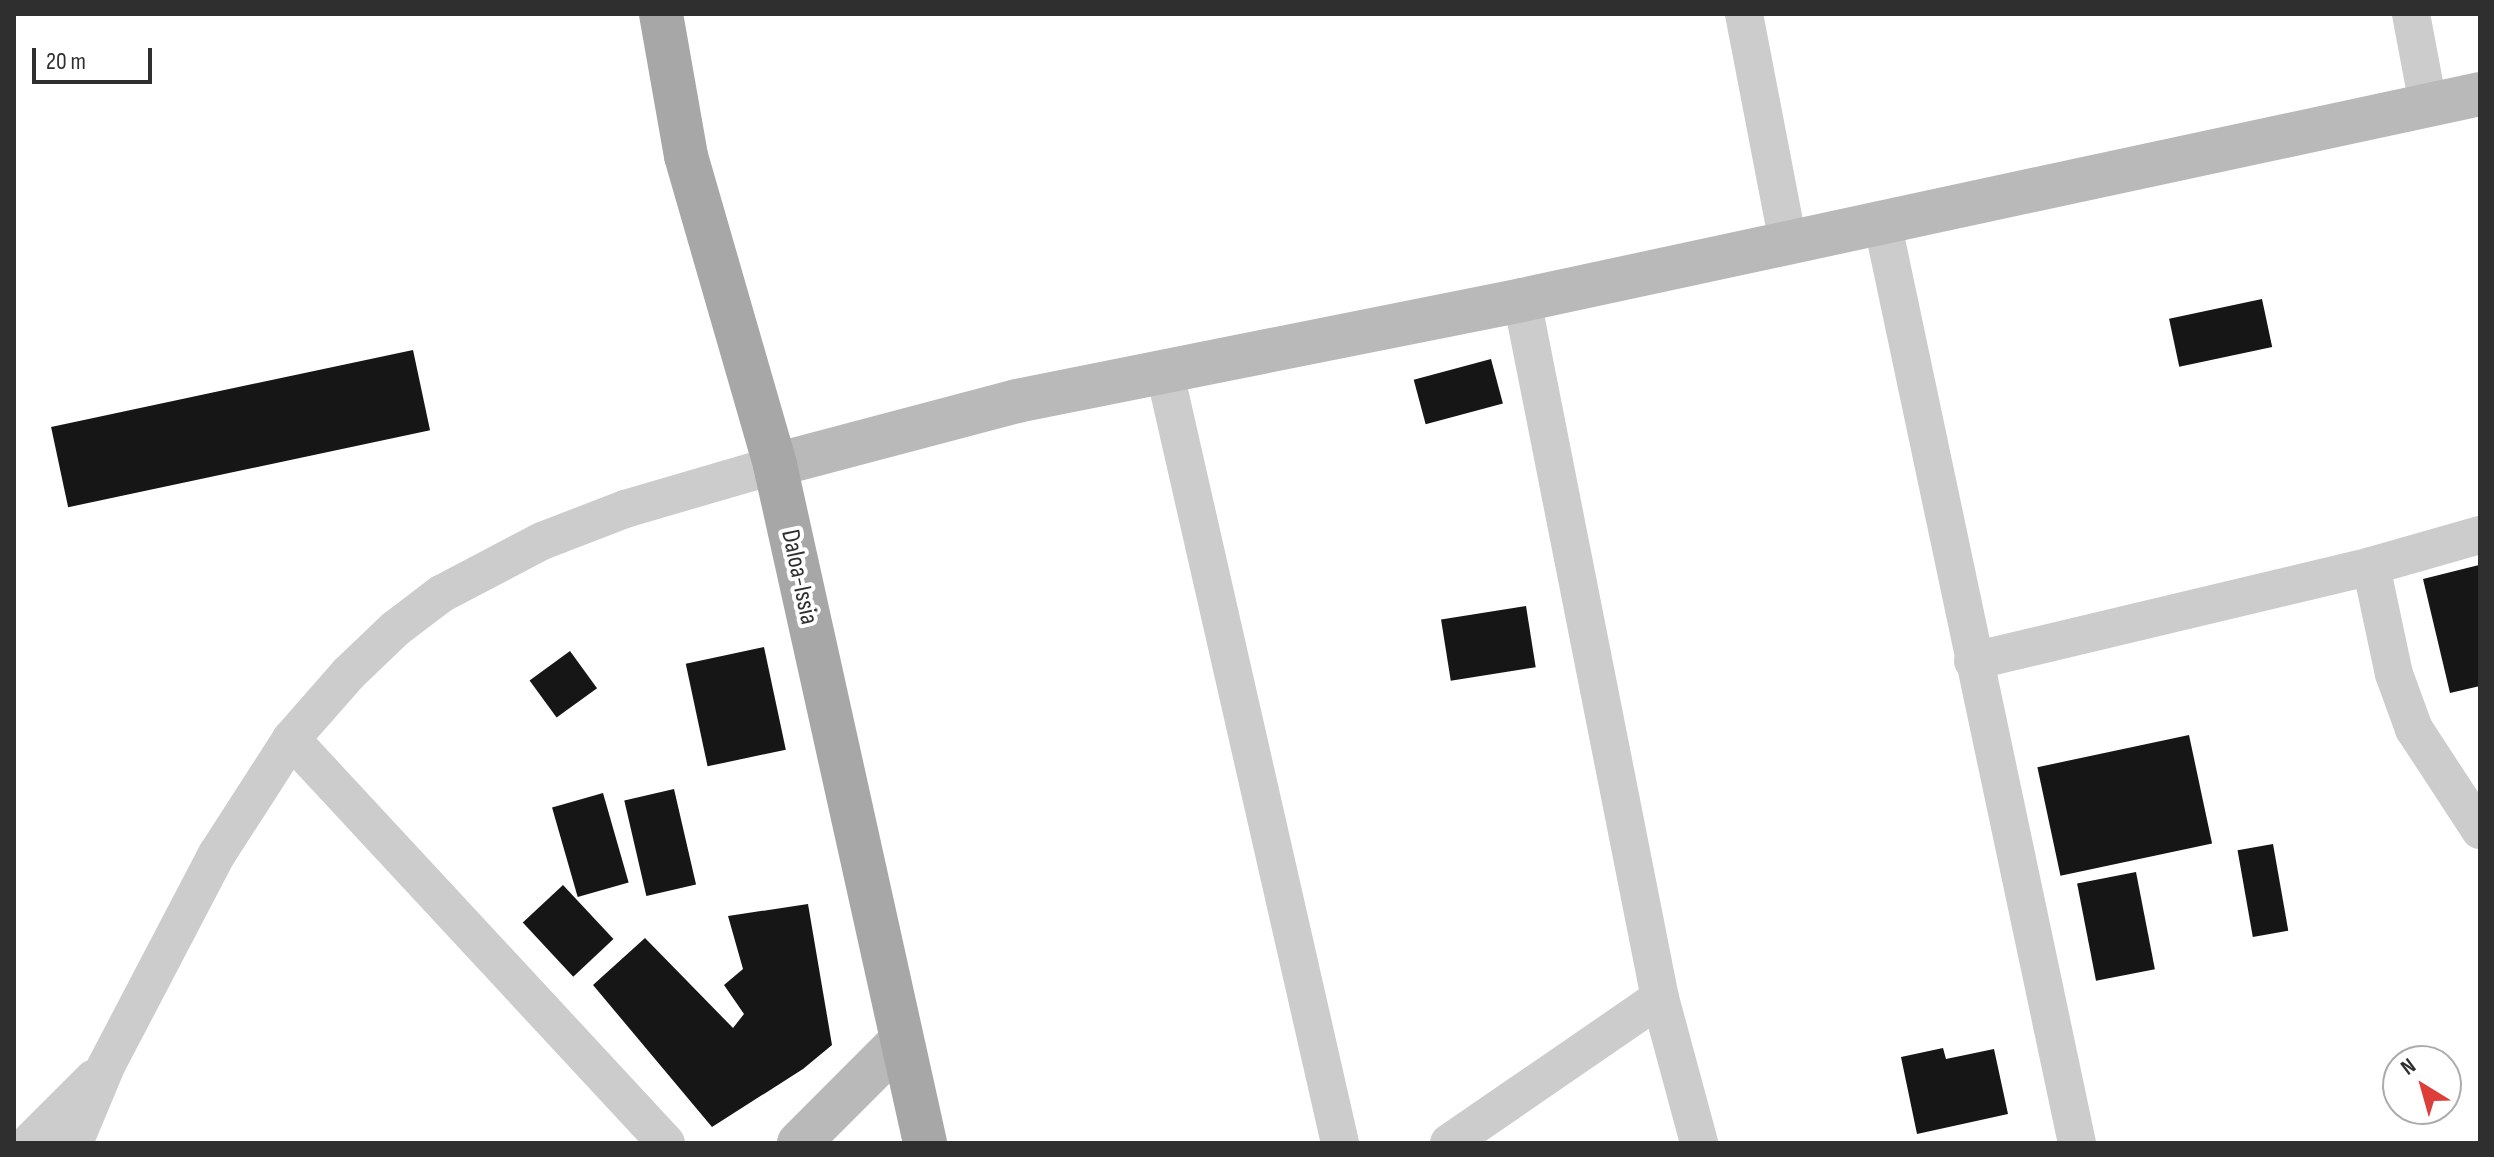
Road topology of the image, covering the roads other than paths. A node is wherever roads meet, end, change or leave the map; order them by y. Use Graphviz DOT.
graph roads {
  1 [pos="661,14"];
  2 [pos="1744,14"];
  3 [pos="2411,14"];
  4 [pos="2480,94"];
  5 [pos="2428,104"];
  6 [pos="1882,221"];
  7 [pos="1788,242"];
  8 [pos="1522,300"];
  9 [pos="1164,369"];
  10 [pos="775,465"];
  11 [pos="2480,535"];
  12 [pos="2371,566"];
  13 [pos="1973,661"];
  14 [pos="291,739"];
  15 [pos="2480,830"];
  16 [pos="1660,998"];
  17 [pos="901,1041"];
  18 [pos="106,1066"];
  19 [pos="29,1143"];
  20 [pos="74,1143"];
  21 [pos="666,1143"];
  22 [pos="799,1143"];
  23 [pos="925,1143"];
  24 [pos="1340,1143"];
  25 [pos="1449,1143"];
  26 [pos="1699,1143"];
  27 [pos="2077,1143"];
  1 -- 10 [label="main road, Daloa-Issia"];
  2 -- 7 [label="street"];
  3 -- 5 [label="street"];
  4 -- 5 [label="street"];
  5 -- 6 [label="street"];
  6 -- 7 [label="street"];
  6 -- 13 [label="street"];
  7 -- 8 [label="street"];
  8 -- 9 [label="street"];
  8 -- 16 [label="street"];
  9 -- 10 [label="street"];
  9 -- 24 [label="street"];
  10 -- 14 [label="street"];
  10 -- 17 [label="main road, Daloa-Issia"];
  11 -- 12 [label="street"];
  12 -- 13 [label="street"];
  12 -- 15 [label="street"];
  13 -- 27 [label="street"];
  14 -- 18 [label="street"];
  14 -- 21 [label="street"];
  16 -- 25 [label="street"];
  16 -- 26 [label="street"];
  17 -- 22 [label="street"];
  17 -- 23 [label="main road, Daloa-Issia"];
  18 -- 19 [label="street"];
  18 -- 20 [label="street"];
}
